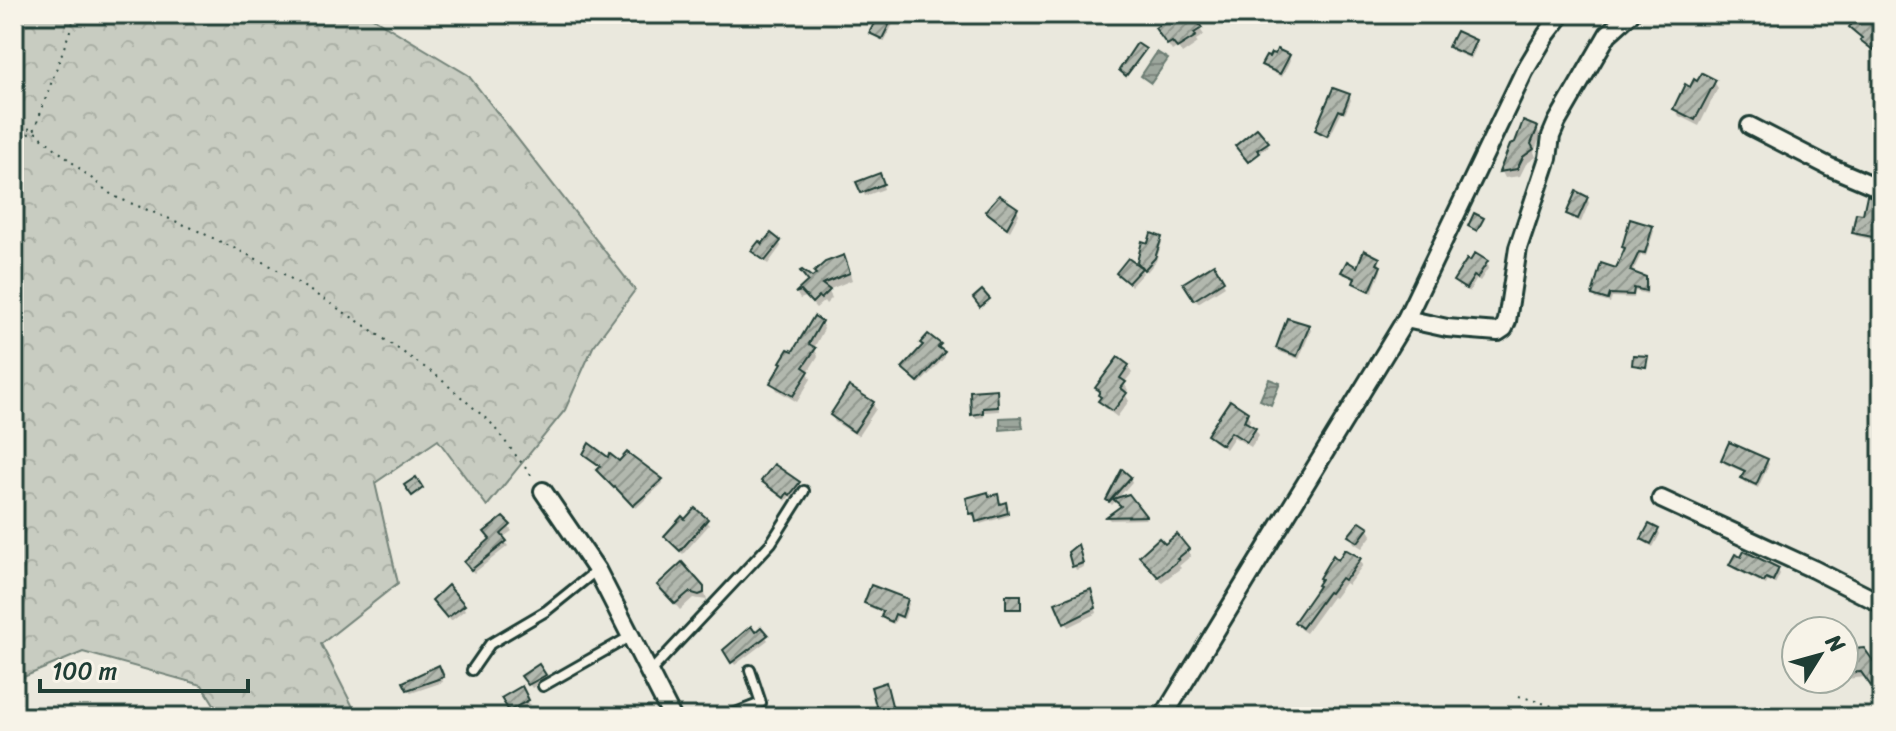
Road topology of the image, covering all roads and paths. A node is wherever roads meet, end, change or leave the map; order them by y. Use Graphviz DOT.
graph roads {
  1 [pos="76,14"];
  2 [pos="1562,14"];
  3 [pos="1630,14"];
  4 [pos="14,121"];
  5 [pos="1750,126"];
  6 [pos="34,131"];
  7 [pos="14,142"];
  8 [pos="1882,189"];
  9 [pos="1406,319"];
  10 [pos="543,491"];
  11 [pos="804,491"];
  12 [pos="1661,499"];
  13 [pos="597,570"];
  14 [pos="1882,604"];
  15 [pos="631,635"];
  16 [pos="472,670"];
  17 [pos="750,670"];
  18 [pos="650,672"];
  19 [pos="543,686"];
  20 [pos="1519,696"];
  21 [pos="672,717"];
  22 [pos="725,717"];
  23 [pos="1163,717"];
  24 [pos="1588,717"];
  1 -- 6 [label="path"];
  2 -- 9 [label="street"];
  3 -- 9 [label="street"];
  4 -- 6 [label="path"];
  5 -- 8 [label="street"];
  6 -- 7 [label="path"];
  6 -- 10 [label="path"];
  9 -- 23 [label="street"];
  10 -- 13 [label="street"];
  11 -- 18 [label="lane"];
  12 -- 14 [label="street"];
  13 -- 15 [label="street"];
  13 -- 16 [label="lane"];
  15 -- 18 [label="street"];
  15 -- 19 [label="lane"];
  17 -- 22 [label="lane"];
  18 -- 21 [label="street"];
  20 -- 24 [label="path"];
}
